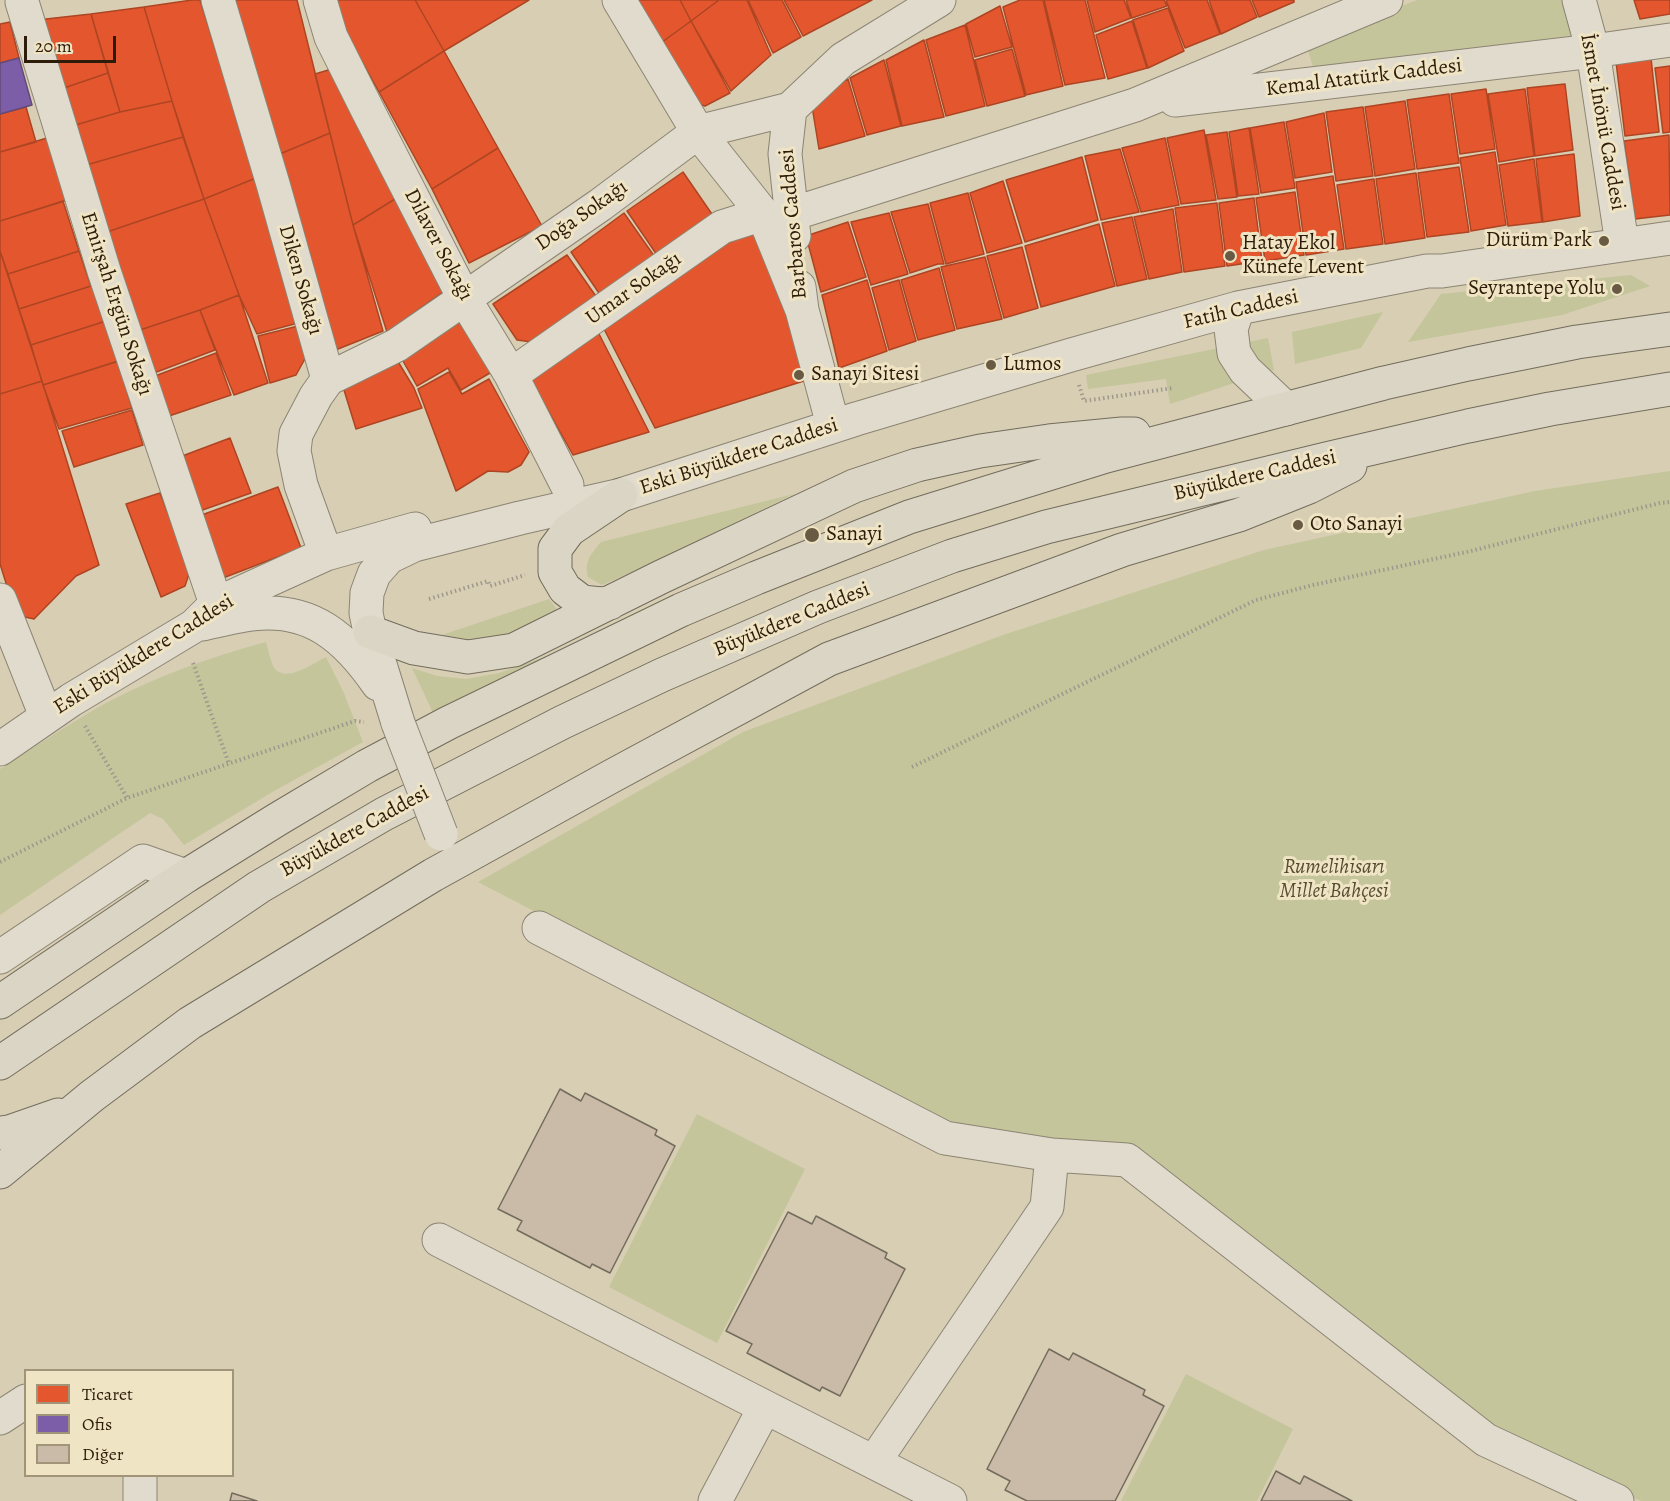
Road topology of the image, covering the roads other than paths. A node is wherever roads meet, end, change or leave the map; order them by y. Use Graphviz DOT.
graph roads {
  1 [pos="218,0"];
  2 [pos="320,0"];
  3 [pos="619,0"];
  4 [pos="939,0"];
  5 [pos="1386,0"];
  6 [pos="1579,0"];
  7 [pos="22,2"];
  8 [pos="1670,39"];
  9 [pos="1593,51"];
  10 [pos="1135,105"];
  11 [pos="789,109"];
  12 [pos="698,132"];
  13 [pos="778,214"];
  14 [pos="1670,238"];
  15 [pos="1622,244"];
  16 [pos="464,298"];
  17 [pos="1238,308"];
  18 [pos="1670,329"];
  19 [pos="511,375"];
  20 [pos="328,379"];
  21 [pos="1670,389"];
  22 [pos="1286,409"];
  23 [pos="843,416"];
  24 [pos="1181,437"];
  25 [pos="1395,443"];
  26 [pos="567,485"];
  27 [pos="621,495"];
  28 [pos="326,554"];
  29 [pos="0,600"];
  30 [pos="610,603"];
  31 [pos="205,615"];
  32 [pos="370,632"];
  33 [pos="58,708"];
  34 [pos="398,723"];
  35 [pos="0,749"];
  36 [pos="433,875"];
  37 [pos="186,876"];
  38 [pos="539,928"];
  39 [pos="0,957"];
  40 [pos="0,1002"];
  41 [pos="0,1063"];
  42 [pos="92,1096"];
  43 [pos="0,1133"];
  44 [pos="1052,1155"];
  45 [pos="0,1172"];
  46 [pos="439,1240"];
  47 [pos="24,1402"];
  48 [pos="765,1407"];
  49 [pos="0,1418"];
  50 [pos="874,1462"];
  51 [pos="140,1477"];
  52 [pos="140,1501"];
  53 [pos="715,1501"];
  54 [pos="950,1501"];
  55 [pos="1617,1501"];
  1 -- 20 [label="street, Diken Sokağı"];
  2 -- 16 [label="street, Dilaver Sokağı"];
  3 -- 12 [label="street"];
  4 -- 11 [label="street"];
  5 -- 10 [label="street, Kemal Atatürk Caddesi"];
  6 -- 9 [label="street, İsmet İnönü Caddesi"];
  7 -- 31 [label="street, Emirşah Ergün Sokağı"];
  8 -- 9 [label="street, Kemal Atatürk Caddesi"];
  9 -- 10 [label="street, Kemal Atatürk Caddesi"];
  9 -- 15 [label="street, İsmet İnönü Caddesi"];
  10 -- 13 [label="street, Kemal Atatürk Caddesi"];
  11 -- 12 [label="street"];
  11 -- 13 [label="street, Barbaros Caddesi"];
  12 -- 13 [label="street"];
  12 -- 16 [label="street, Doğa Sokağı"];
  13 -- 19 [label="street, Umar Sokağı"];
  13 -- 23 [label="street, Barbaros Caddesi"];
  14 -- 15 [label="street, Fatih Caddesi"];
  15 -- 17 [label="street, Fatih Caddesi"];
  16 -- 19 [label="street, Dilaver Sokağı"];
  16 -- 20 [label="street, Doğa Sokağı"];
  17 -- 22 [label="street"];
  17 -- 23 [label="street, Fatih Caddesi"];
  18 -- 22 [label="main road"];
  19 -- 26 [label="street, Dilaver Sokağı"];
  20 -- 28 [label="street"];
  21 -- 25 [label="main road, Büyükdere Caddesi"];
  22 -- 24 [label="main road"];
  23 -- 26 [label="street, Eski Büyükdere Caddesi"];
  23 -- 27 [label="street, Eski Büyükdere Caddesi"];
  24 -- 30 [label="main road"];
  24 -- 37 [label="main road"];
  25 -- 36 [label="main road"];
  25 -- 41 [label="main road, Büyükdere Caddesi"];
  26 -- 28 [label="street, Eski Büyükdere Caddesi"];
  27 -- 30 [label="main road"];
  27 -- 32 [label="street, Eski Büyükdere Caddesi"];
  28 -- 31 [label="street, Eski Büyükdere Caddesi"];
  29 -- 33 [label="street"];
  30 -- 32 [label="main road"];
  31 -- 32 [label="street"];
  31 -- 33 [label="street, Eski Büyükdere Caddesi"];
  31 -- 34 [label="street"];
  32 -- 34 [label="street, Eski Büyükdere Caddesi"];
  33 -- 35 [label="street, Eski Büyükdere Caddesi"];
  34 -- 36 [label="street, bridge"];
  36 -- 42 [label="main road"];
  37 -- 39 [label="street"];
  37 -- 40 [label="main road"];
  38 -- 44 [label="street"];
  42 -- 43 [label="main road"];
  42 -- 45 [label="main road"];
  44 -- 50 [label="street"];
  44 -- 55 [label="street"];
  46 -- 48 [label="street"];
  47 -- 49 [label="street"];
  48 -- 50 [label="street"];
  48 -- 53 [label="street"];
  50 -- 54 [label="street"];
  51 -- 52 [label="street"];
}
